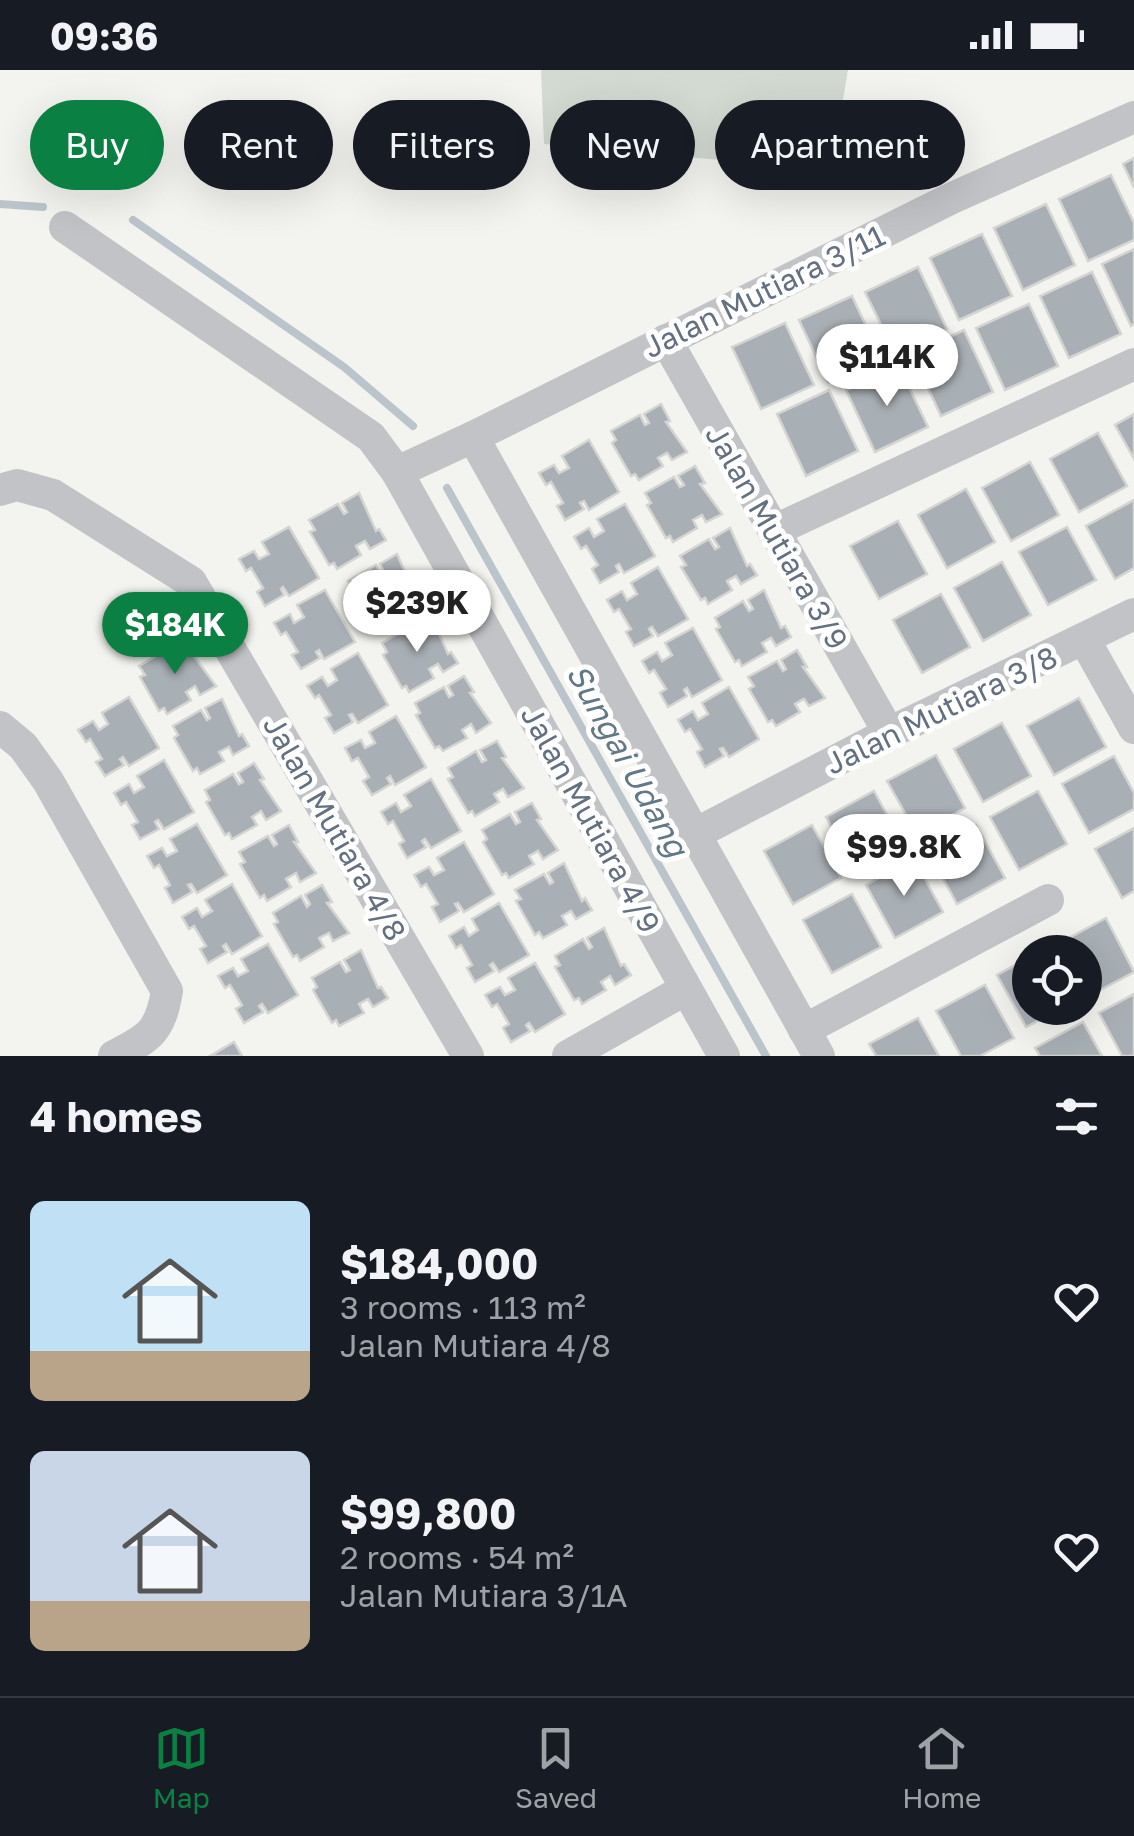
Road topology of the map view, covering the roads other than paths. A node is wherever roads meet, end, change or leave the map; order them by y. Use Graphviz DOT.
graph roads {
  1 [pos="1134,117"];
  2 [pos="65,227"];
  3 [pos="666,340"];
  4 [pos="1134,364"];
  5 [pos="473,438"];
  6 [pos="397,472"];
  7 [pos="0,490"];
  8 [pos="773,532"];
  9 [pos="1134,614"];
  10 [pos="1084,640"];
  11 [pos="0,727"];
  12 [pos="1134,728"];
  13 [pos="889,733"];
  14 [pos="695,834"];
  15 [pos="1048,900"];
  16 [pos="686,989"];
  17 [pos="811,1043"];
  18 [pos="114,1056"];
  19 [pos="468,1056"];
  20 [pos="568,1056"];
  21 [pos="724,1056"];
  1 -- 3 [label="street, Jalan Mutiara 3/11"];
  2 -- 6 [label="street, Jalan Mutiara 4/9"];
  3 -- 5 [label="street, Jalan Mutiara 3/11"];
  3 -- 8 [label="street, Jalan Mutiara 3/9"];
  4 -- 8 [label="street"];
  5 -- 6 [label="street, Jalan Mutiara 3/11"];
  5 -- 14 [label="street"];
  6 -- 16 [label="street, Jalan Mutiara 4/9"];
  7 -- 19 [label="street, Jalan Mutiara 4/8"];
  8 -- 13 [label="street, Jalan Mutiara 3/9"];
  9 -- 10 [label="street, Jalan Mutiara 3/8"];
  10 -- 12 [label="street"];
  10 -- 13 [label="street, Jalan Mutiara 3/8"];
  11 -- 18 [label="street"];
  13 -- 14 [label="street, Jalan Mutiara 3/8"];
  14 -- 17 [label="street"];
  15 -- 17 [label="street"];
  16 -- 20 [label="street"];
  16 -- 21 [label="street, Jalan Mutiara 4/9"];
}
